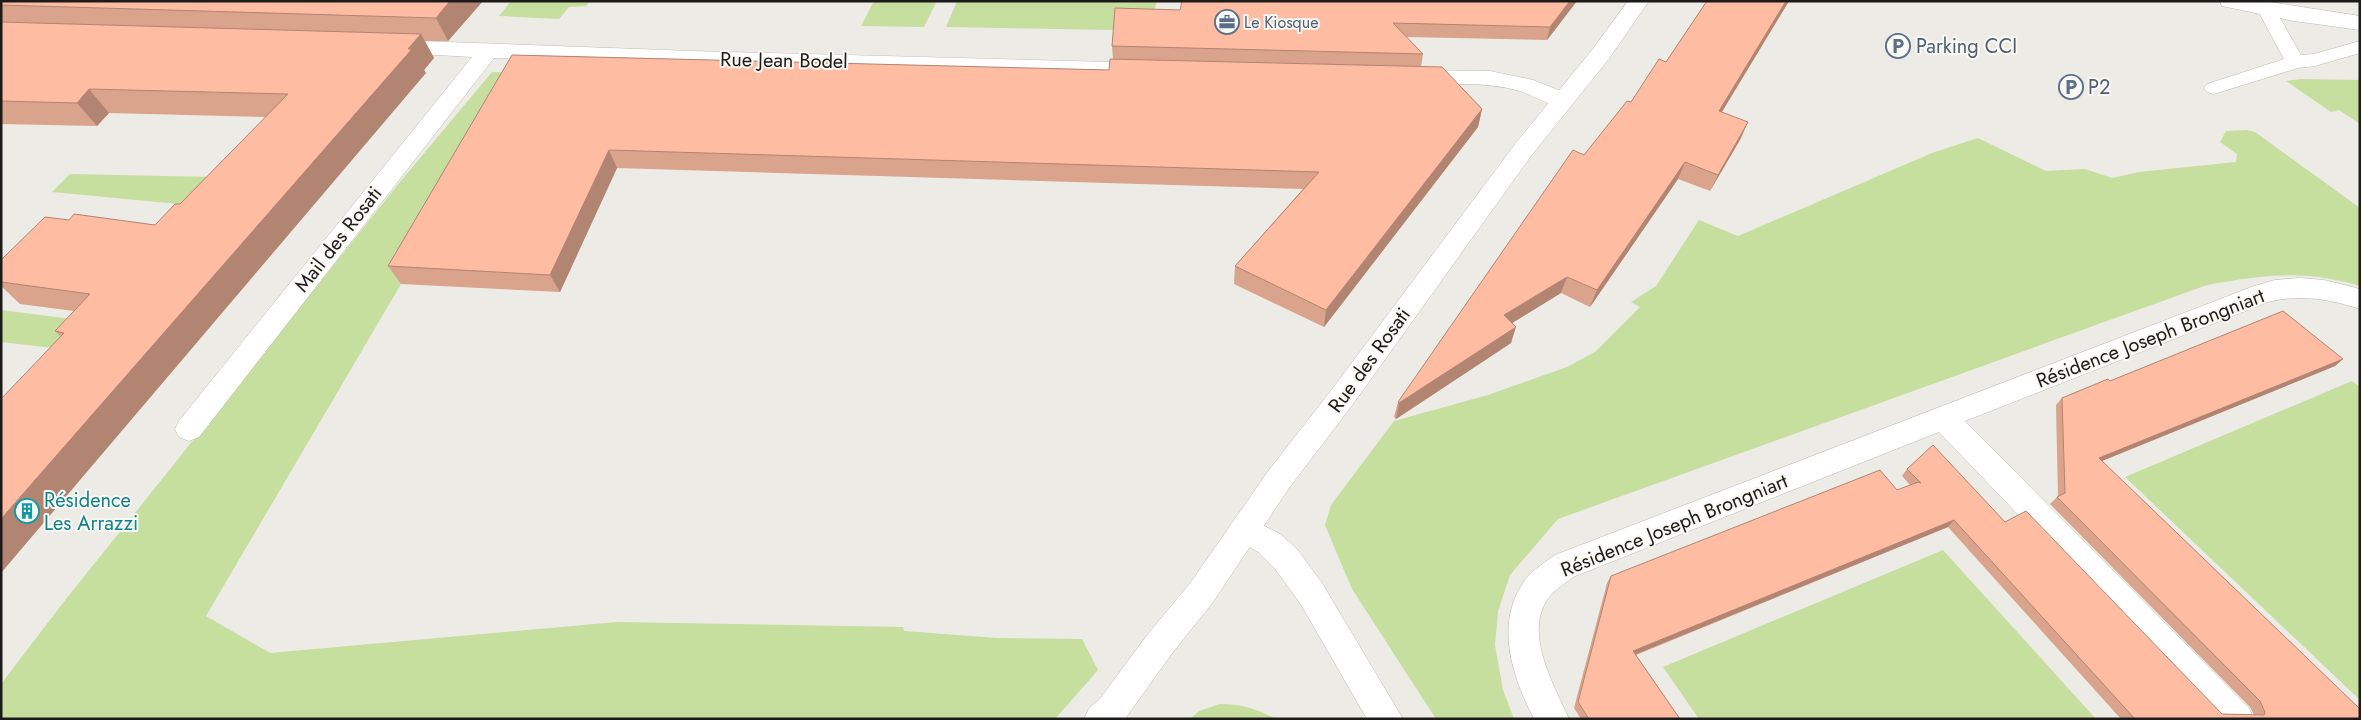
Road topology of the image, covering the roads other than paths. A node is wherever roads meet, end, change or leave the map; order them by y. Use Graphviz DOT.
graph roads {
  1 [pos="1639,1"];
  2 [pos="2230,1"];
  3 [pos="2266,9"];
  4 [pos="2360,23"];
  5 [pos="369,47"];
  6 [pos="2360,47"];
  7 [pos="487,50"];
  8 [pos="2296,62"];
  9 [pos="1168,70"];
  10 [pos="1396,76"];
  11 [pos="2214,88"];
  12 [pos="1563,100"];
  13 [pos="2360,299"];
  14 [pos="1944,418"];
  15 [pos="189,429"];
  16 [pos="1245,529"];
  17 [pos="1101,719"];
  18 [pos="1386,719"];
  19 [pos="1552,719"];
  20 [pos="2237,719"];
  1 -- 12 [label="street, Rue des Rosati"];
  2 -- 3 [label="street"];
  3 -- 4 [label="street"];
  3 -- 8 [label="lane"];
  5 -- 7 [label="street, Rue Jean Bodel"];
  6 -- 8 [label="lane"];
  7 -- 9 [label="street, Rue Jean Bodel"];
  7 -- 15 [label="street, Mail des Rosati"];
  8 -- 11 [label="lane"];
  10 -- 12 [label="street"];
  12 -- 16 [label="street, Rue des Rosati"];
  13 -- 14 [label="street, Résidence Joseph Brongniart"];
  14 -- 19 [label="street, Résidence Joseph Brongniart"];
  14 -- 20 [label="street"];
  16 -- 17 [label="street, Rue des Rosati"];
  16 -- 18 [label="street"];
}
